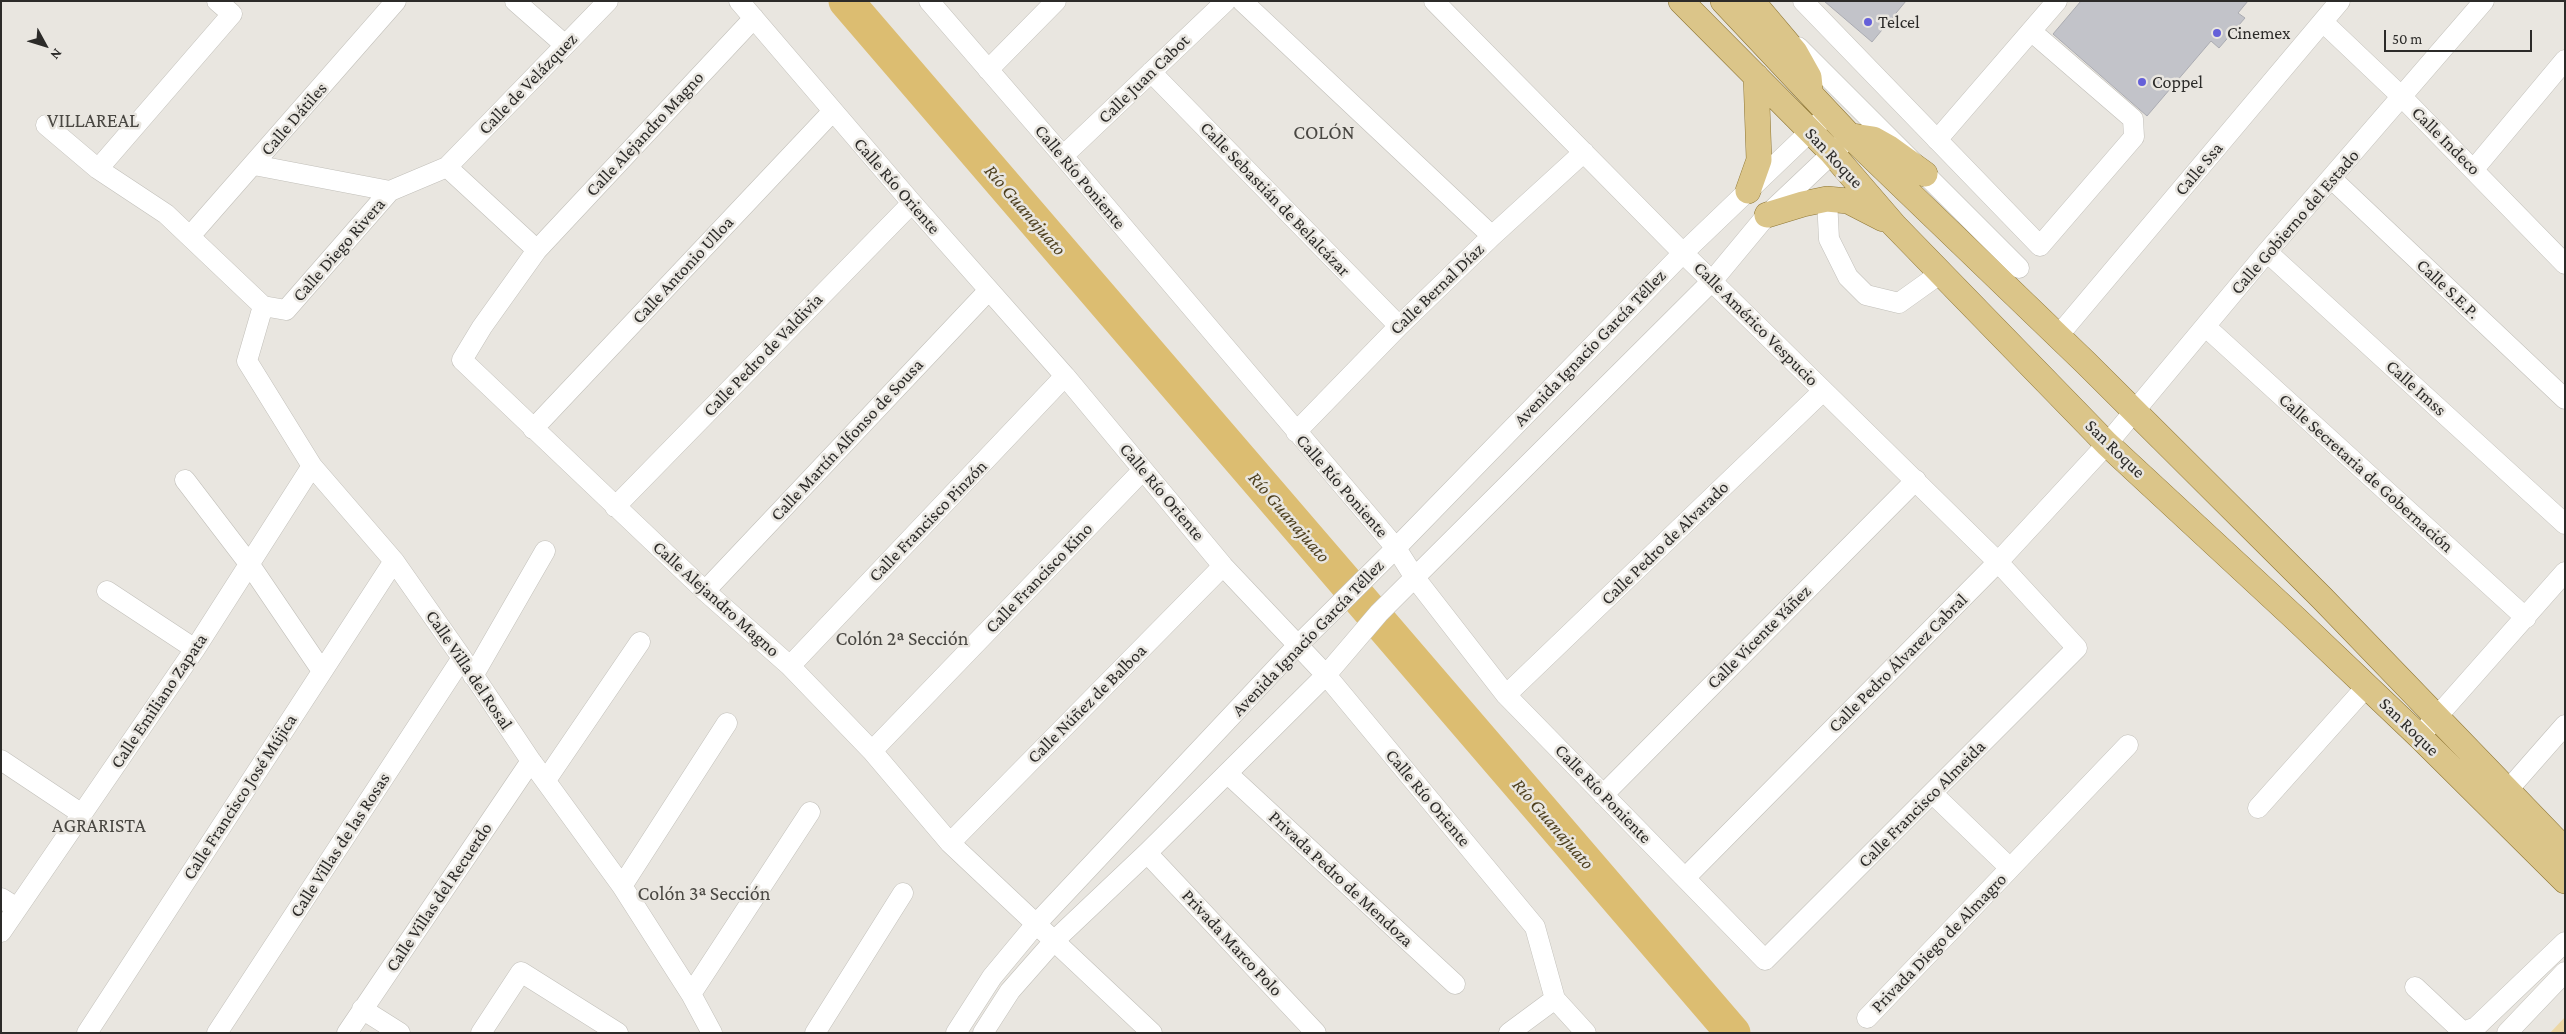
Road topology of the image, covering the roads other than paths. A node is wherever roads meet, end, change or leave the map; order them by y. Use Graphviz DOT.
graph roads {
  1 [pos="218,1"];
  2 [pos="396,1"];
  3 [pos="515,1"];
  4 [pos="608,1"];
  5 [pos="739,1"];
  6 [pos="929,1"];
  7 [pos="1056,1"];
  8 [pos="1226,1"];
  9 [pos="1242,1"];
  10 [pos="1434,1"];
  11 [pos="1681,1"];
  12 [pos="1723,1"];
  13 [pos="1752,1"];
  14 [pos="1803,1"];
  15 [pos="2340,1"];
  16 [pos="2484,1"];
  17 [pos="2050,3"];
  18 [pos="754,18"];
  19 [pos="2323,22"];
  20 [pos="2031,31"];
  21 [pos="566,45"];
  22 [pos="2565,60"];
  23 [pos="988,70"];
  24 [pos="1151,72"];
  25 [pos="1756,76"];
  26 [pos="2402,97"];
  27 [pos="1820,105"];
  28 [pos="833,111"];
  29 [pos="46,125"];
  30 [pos="1811,133"];
  31 [pos="1850,136"];
  32 [pos="1937,140"];
  33 [pos="1584,152"];
  34 [pos="1832,153"];
  35 [pos="1063,156"];
  36 [pos="254,165"];
  37 [pos="447,167"];
  38 [pos="2474,169"];
  39 [pos="98,170"];
  40 [pos="1924,174"];
  41 [pos="2332,179"];
  42 [pos="390,191"];
  43 [pos="1748,191"];
  44 [pos="1827,199"];
  45 [pos="912,203"];
  46 [pos="1767,215"];
  47 [pos="1894,225"];
  48 [pos="191,234"];
  49 [pos="1492,236"];
  50 [pos="2040,246"];
  51 [pos="536,250"];
  52 [pos="2267,252"];
  53 [pos="1683,253"];
  54 [pos="2565,264"];
  55 [pos="1941,273"];
  56 [pos="2011,276"];
  57 [pos="1713,280"];
  58 [pos="989,290"];
  59 [pos="263,306"];
  60 [pos="1399,326"];
  61 [pos="2206,327"];
  62 [pos="2058,336"];
  63 [pos="1065,376"];
  64 [pos="1823,391"];
  65 [pos="2565,399"];
  66 [pos="2135,411"];
  67 [pos="533,429"];
  68 [pos="1296,432"];
  69 [pos="2107,444"];
  70 [pos="312,466"];
  71 [pos="1143,470"];
  72 [pos="185,480"];
  73 [pos="1916,480"];
  74 [pos="615,507"];
  75 [pos="2565,524"];
  76 [pos="545,551"];
  77 [pos="1393,551"];
  78 [pos="394,561"];
  79 [pos="1998,562"];
  80 [pos="250,565"];
  81 [pos="1223,566"];
  82 [pos="2565,572"];
  83 [pos="1414,580"];
  84 [pos="107,591"];
  85 [pos="705,591"];
  86 [pos="2526,618"];
  87 [pos="1304,639"];
  88 [pos="640,642"];
  89 [pos="2077,648"];
  90 [pos="195,649"];
  91 [pos="462,658"];
  92 [pos="790,666"];
  93 [pos="1332,669"];
  94 [pos="322,671"];
  95 [pos="473,676"];
  96 [pos="2366,687"];
  97 [pos="1506,694"];
  98 [pos="2438,717"];
  99 [pos="727,724"];
  100 [pos="2565,725"];
  101 [pos="2420,737"];
  102 [pos="2128,745"];
  103 [pos="872,751"];
  104 [pos="1,760"];
  105 [pos="531,761"];
  106 [pos="1228,774"];
  107 [pos="546,780"];
  108 [pos="2507,791"];
  109 [pos="1933,794"];
  110 [pos="1603,795"];
  111 [pos="2258,808"];
  112 [pos="810,812"];
  113 [pos="82,814"];
  114 [pos="950,843"];
  115 [pos="2565,850"];
  116 [pos="1147,853"];
  117 [pos="2010,868"];
  118 [pos="1685,878"];
  119 [pos="2565,881"];
  120 [pos="622,886"];
  121 [pos="903,893"];
  122 [pos="9,903"];
  123 [pos="1036,924"];
  124 [pos="1,932"];
  125 [pos="1054,941"];
  126 [pos="2565,942"];
  127 [pos="1765,960"];
  128 [pos="2565,972"];
  129 [pos="1455,984"];
  130 [pos="2415,987"];
  131 [pos="690,994"];
  132 [pos="1555,999"];
  133 [pos="362,1009"];
  134 [pos="1867,1018"];
  135 [pos="985,1032"];
  136 [pos="87,1033"];
  137 [pos="217,1033"];
  138 [pos="347,1033"];
  139 [pos="400,1033"];
  140 [pos="481,1033"];
  141 [pos="618,1033"];
  142 [pos="712,1033"];
  143 [pos="814,1033"];
  144 [pos="956,1033"];
  145 [pos="1152,1033"];
  146 [pos="1316,1033"];
  147 [pos="1509,1033"];
  148 [pos="1586,1033"];
  149 [pos="2507,1033"];
  1 -- 39 [label="street"];
  2 -- 36 [label="street, Calle Dátiles"];
  3 -- 21 [label="street"];
  4 -- 21 [label="street, Calle de Velázquez"];
  5 -- 18 [label="street, Calle Río Oriente"];
  6 -- 23 [label="street, Calle Río Poniente"];
  7 -- 23 [label="street"];
  8 -- 24 [label="street, Calle Juan Cabot"];
  9 -- 49 [label="street"];
  10 -- 33 [label="street, Calle Américo Vespucio"];
  11 -- 25 [label="main road, San Roque"];
  12 -- 27 [label="main road, San Roque"];
  13 -- 27 [label="main road"];
  13 -- 40 [label="street"];
  14 -- 32 [label="street"];
  15 -- 19 [label="street, Calle Ssa"];
  16 -- 26 [label="street, Calle Gobierno del Estado"];
  17 -- 20 [label="street"];
  18 -- 28 [label="street, Calle Río Oriente"];
  18 -- 51 [label="street, Calle Alejandro Magno"];
  19 -- 26 [label="street, Calle Indeco"];
  19 -- 62 [label="street, Calle Ssa"];
  20 -- 32 [label="street"];
  20 -- 50 [label="street"];
  21 -- 37 [label="street, Calle de Velázquez"];
  22 -- 38 [label="street"];
  23 -- 35 [label="street, Calle Río Poniente"];
  24 -- 35 [label="street, Calle Juan Cabot"];
  24 -- 60 [label="street, Calle Sebastián de Belalcázar"];
  25 -- 30 [label="main road, San Roque"];
  25 -- 43 [label="main road"];
  26 -- 38 [label="street, Calle Indeco"];
  26 -- 41 [label="street, Calle Gobierno del Estado"];
  27 -- 30 [label="street, Avenida Ignacio García Téllez"];
  27 -- 31 [label="main road, San Roque"];
  28 -- 45 [label="street, Calle Río Oriente"];
  28 -- 67 [label="street, Calle Antonio Ulloa"];
  29 -- 39 [label="street"];
  30 -- 34 [label="main road, San Roque"];
  30 -- 43 [label="street, Avenida Ignacio García Téllez"];
  31 -- 34 [label="street, Avenida Ignacio García Téllez"];
  31 -- 40 [label="main road"];
  31 -- 56 [label="main road, San Roque"];
  32 -- 50 [label="street"];
  33 -- 49 [label="street, Calle Bernal Díaz"];
  33 -- 53 [label="street, Calle Américo Vespucio"];
  34 -- 46 [label="street, Avenida Ignacio García Téllez"];
  34 -- 47 [label="main road, San Roque"];
  35 -- 68 [label="street, Calle Río Poniente"];
  36 -- 42 [label="street"];
  36 -- 48 [label="street, Calle Dátiles"];
  37 -- 42 [label="street, Calle Diego Rivera"];
  37 -- 51 [label="street"];
  38 -- 54 [label="street, Calle Indeco"];
  39 -- 48 [label="street"];
  40 -- 56 [label="street"];
  41 -- 52 [label="street, Calle Gobierno del Estado"];
  41 -- 65 [label="street, Calle S.E.P."];
  42 -- 59 [label="street, Calle Diego Rivera"];
  43 -- 53 [label="street, Avenida Ignacio García Téllez"];
  44 -- 46 [label="main road"];
  44 -- 47 [label="main road"];
  44 -- 55 [label="street"];
  45 -- 58 [label="street, Calle Río Oriente"];
  45 -- 74 [label="street, Calle Pedro de Valdivia"];
  46 -- 57 [label="street, Avenida Ignacio García Téllez"];
  47 -- 55 [label="main road, San Roque"];
  48 -- 59 [label="street"];
  49 -- 60 [label="street, Calle Bernal Díaz"];
  50 -- 56 [label="street"];
  51 -- 67 [label="street, Calle Alejandro Magno"];
  52 -- 61 [label="street, Calle Gobierno del Estado"];
  52 -- 75 [label="street, Calle Imss"];
  53 -- 57 [label="street, Calle Américo Vespucio"];
  53 -- 77 [label="street, Avenida Ignacio García Téllez"];
  55 -- 69 [label="main road, San Roque"];
  56 -- 62 [label="main road, San Roque"];
  57 -- 64 [label="street, Calle Américo Vespucio"];
  57 -- 83 [label="street, Avenida Ignacio García Téllez"];
  58 -- 63 [label="street, Calle Río Oriente"];
  58 -- 85 [label="street, Calle Martín Alfonso de Sousa"];
  59 -- 70 [label="street, Calle Villa del Rosal"];
  60 -- 68 [label="street, Calle Bernal Díaz"];
  61 -- 66 [label="street, Calle Gobierno del Estado"];
  61 -- 86 [label="street, Calle Secretaria de Gobernación"];
  62 -- 66 [label="main road, San Roque"];
  63 -- 71 [label="street, Calle Río Oriente"];
  63 -- 92 [label="street, Calle Francisco Pinzón"];
  64 -- 73 [label="street, Calle Américo Vespucio"];
  64 -- 97 [label="street, Calle Pedro de Alvarado"];
  66 -- 69 [label="street, Calle Gobierno del Estado"];
  66 -- 98 [label="main road, San Roque"];
  67 -- 74 [label="street, Calle Alejandro Magno"];
  68 -- 77 [label="street, Calle Río Poniente"];
  69 -- 79 [label="street, Calle Pedro Álvarez Cabral"];
  69 -- 96 [label="main road, San Roque"];
  70 -- 78 [label="street, Calle Villa del Rosal"];
  70 -- 80 [label="street, Calle Emiliano Zapata"];
  71 -- 81 [label="street, Calle Río Oriente"];
  71 -- 103 [label="street, Calle Francisco Kino"];
  72 -- 80 [label="street"];
  73 -- 79 [label="street, Calle Américo Vespucio"];
  73 -- 110 [label="street, Calle Vicente Yáñez"];
  74 -- 85 [label="street, Calle Alejandro Magno"];
  76 -- 95 [label="street"];
  77 -- 83 [label="street, Calle Río Poniente"];
  77 -- 87 [label="street, Avenida Ignacio García Téllez"];
  78 -- 91 [label="street, Calle Villa del Rosal"];
  78 -- 94 [label="street, Calle Francisco José Mújica"];
  79 -- 89 [label="street, Calle Américo Vespucio"];
  79 -- 118 [label="street, Calle Pedro Álvarez Cabral"];
  80 -- 90 [label="street, Calle Emiliano Zapata"];
  80 -- 94 [label="street"];
  81 -- 87 [label="street, Calle Río Oriente"];
  81 -- 114 [label="street, Calle Núñez de Balboa"];
  82 -- 86 [label="street"];
  83 -- 93 [label="street, Avenida Ignacio García Téllez"];
  83 -- 97 [label="street, Calle Río Poniente"];
  84 -- 90 [label="street"];
  85 -- 92 [label="street, Calle Alejandro Magno"];
  86 -- 98 [label="street"];
  87 -- 93 [label="street, Calle Río Oriente"];
  87 -- 123 [label="street, Avenida Ignacio García Téllez"];
  88 -- 107 [label="street"];
  89 -- 109 [label="street, Calle Francisco Almeida"];
  90 -- 113 [label="street, Calle Emiliano Zapata"];
  91 -- 95 [label="street, Calle Villa del Rosal"];
  91 -- 137 [label="street, Calle Villas de las Rosas"];
  92 -- 103 [label="street, Calle Alejandro Magno"];
  93 -- 106 [label="street, Avenida Ignacio García Téllez"];
  93 -- 132 [label="street, Calle Río Oriente"];
  94 -- 136 [label="street, Calle Francisco José Mújica"];
  95 -- 105 [label="street, Calle Villa del Rosal"];
  96 -- 101 [label="main road, San Roque"];
  96 -- 111 [label="street"];
  97 -- 110 [label="street, Calle Río Poniente"];
  98 -- 101 [label="street"];
  98 -- 108 [label="main road, San Roque"];
  99 -- 120 [label="street"];
  100 -- 108 [label="street"];
  101 -- 119 [label="main road, San Roque"];
  102 -- 117 [label="street, Privada Diego de Almagro"];
  103 -- 114 [label="street, Calle Alejandro Magno"];
  104 -- 113 [label="street"];
  105 -- 107 [label="street, Calle Villa del Rosal"];
  105 -- 133 [label="street, Calle Villas del Recuerdo"];
  106 -- 116 [label="street, Avenida Ignacio García Téllez"];
  106 -- 129 [label="street, Privada Pedro de Mendoza"];
  107 -- 120 [label="street, Calle Villa del Rosal"];
  108 -- 115 [label="main road, San Roque"];
  109 -- 117 [label="street, Privada Diego de Almagro"];
  109 -- 127 [label="street, Calle Francisco Almeida"];
  110 -- 118 [label="street, Calle Río Poniente"];
  112 -- 131 [label="street"];
  113 -- 122 [label="street, Calle Emiliano Zapata"];
  114 -- 123 [label="street, Calle Alejandro Magno"];
  116 -- 125 [label="street, Avenida Ignacio García Téllez"];
  116 -- 146 [label="street, Privada Marco Polo"];
  117 -- 134 [label="street, Privada Diego de Almagro"];
  118 -- 127 [label="street, Calle Río Poniente"];
  120 -- 131 [label="street, Calle Villa del Rosal"];
  121 -- 143 [label="street"];
  122 -- 124 [label="street, Calle Emiliano Zapata"];
  123 -- 125 [label="street, Calle Alejandro Magno"];
  123 -- 144 [label="street, Avenida Ignacio García Téllez"];
  125 -- 135 [label="street, Avenida Ignacio García Téllez"];
  125 -- 145 [label="street, Calle Alejandro Magno"];
  126 -- 130 [label="street"];
  128 -- 149 [label="street"];
  131 -- 142 [label="street, Calle Villa del Rosal"];
  132 -- 147 [label="street"];
  132 -- 148 [label="street"];
  133 -- 138 [label="street, Calle Villas del Recuerdo"];
  133 -- 139 [label="street"];
  140 -- 141 [label="street"];
}
